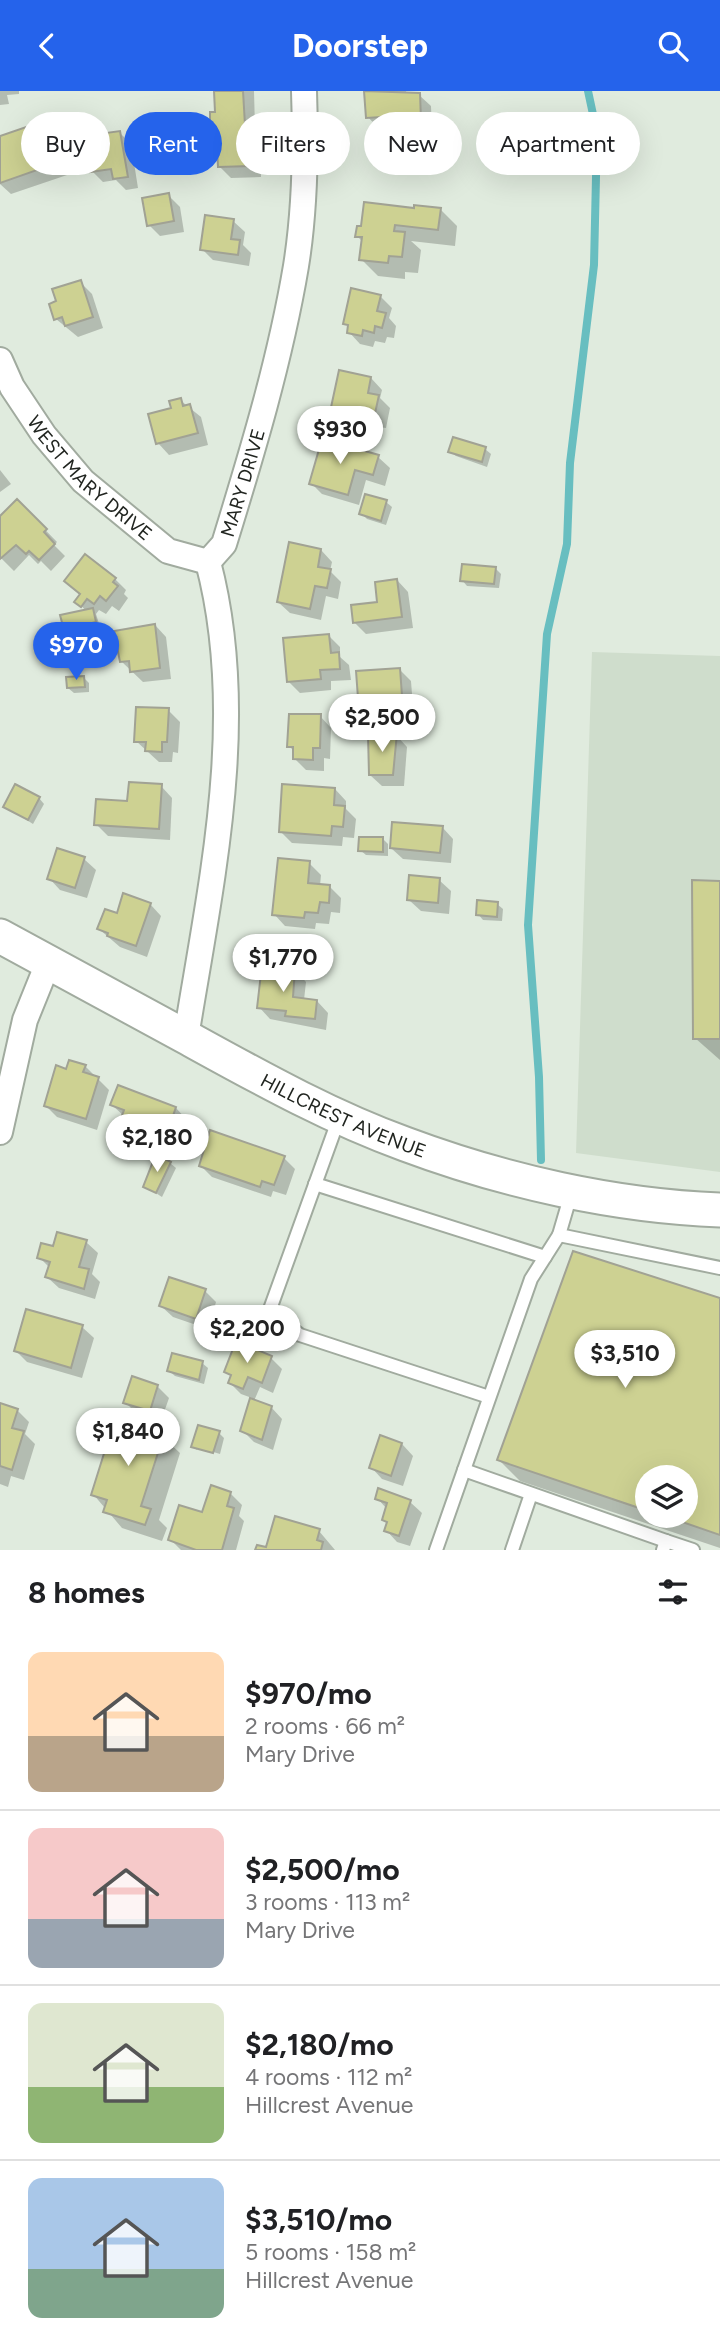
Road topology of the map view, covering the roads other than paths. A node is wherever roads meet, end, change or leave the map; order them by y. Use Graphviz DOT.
graph roads {
  1 [pos="304,91"];
  2 [pos="0,360"];
  3 [pos="208,562"];
  4 [pos="0,936"];
  5 [pos="48,963"];
  6 [pos="186,1037"];
  7 [pos="339,1116"];
  8 [pos="0,1132"];
  9 [pos="315,1184"];
  10 [pos="572,1191"];
  11 [pos="720,1210"];
  12 [pos="559,1235"];
  13 [pos="545,1257"];
  14 [pos="720,1268"];
  15 [pos="489,1397"];
  16 [pos="464,1470"];
  17 [pos="531,1494"];
  18 [pos="665,1545"];
  19 [pos="436,1550"];
  20 [pos="512,1550"];
  21 [pos="693,1550"];
  1 -- 3 [label="street, MARY DRIVE"];
  2 -- 3 [label="street, WEST MARY DRIVE"];
  3 -- 6 [label="street"];
  4 -- 5 [label="street, HILLCREST AVENUE"];
  5 -- 6 [label="street, HILLCREST AVENUE"];
  5 -- 8 [label="street"];
  6 -- 7 [label="street, HILLCREST AVENUE"];
  7 -- 9 [label="lane"];
  7 -- 10 [label="street, HILLCREST AVENUE"];
  9 -- 13 [label="lane"];
  9 -- 15 [label="lane"];
  10 -- 11 [label="street, HILLCREST AVENUE"];
  10 -- 12 [label="lane"];
  12 -- 13 [label="lane"];
  12 -- 14 [label="lane"];
  13 -- 15 [label="lane"];
  15 -- 16 [label="lane"];
  16 -- 17 [label="lane"];
  16 -- 19 [label="lane"];
  17 -- 18 [label="lane"];
  17 -- 20 [label="lane"];
  18 -- 21 [label="lane"];
}
